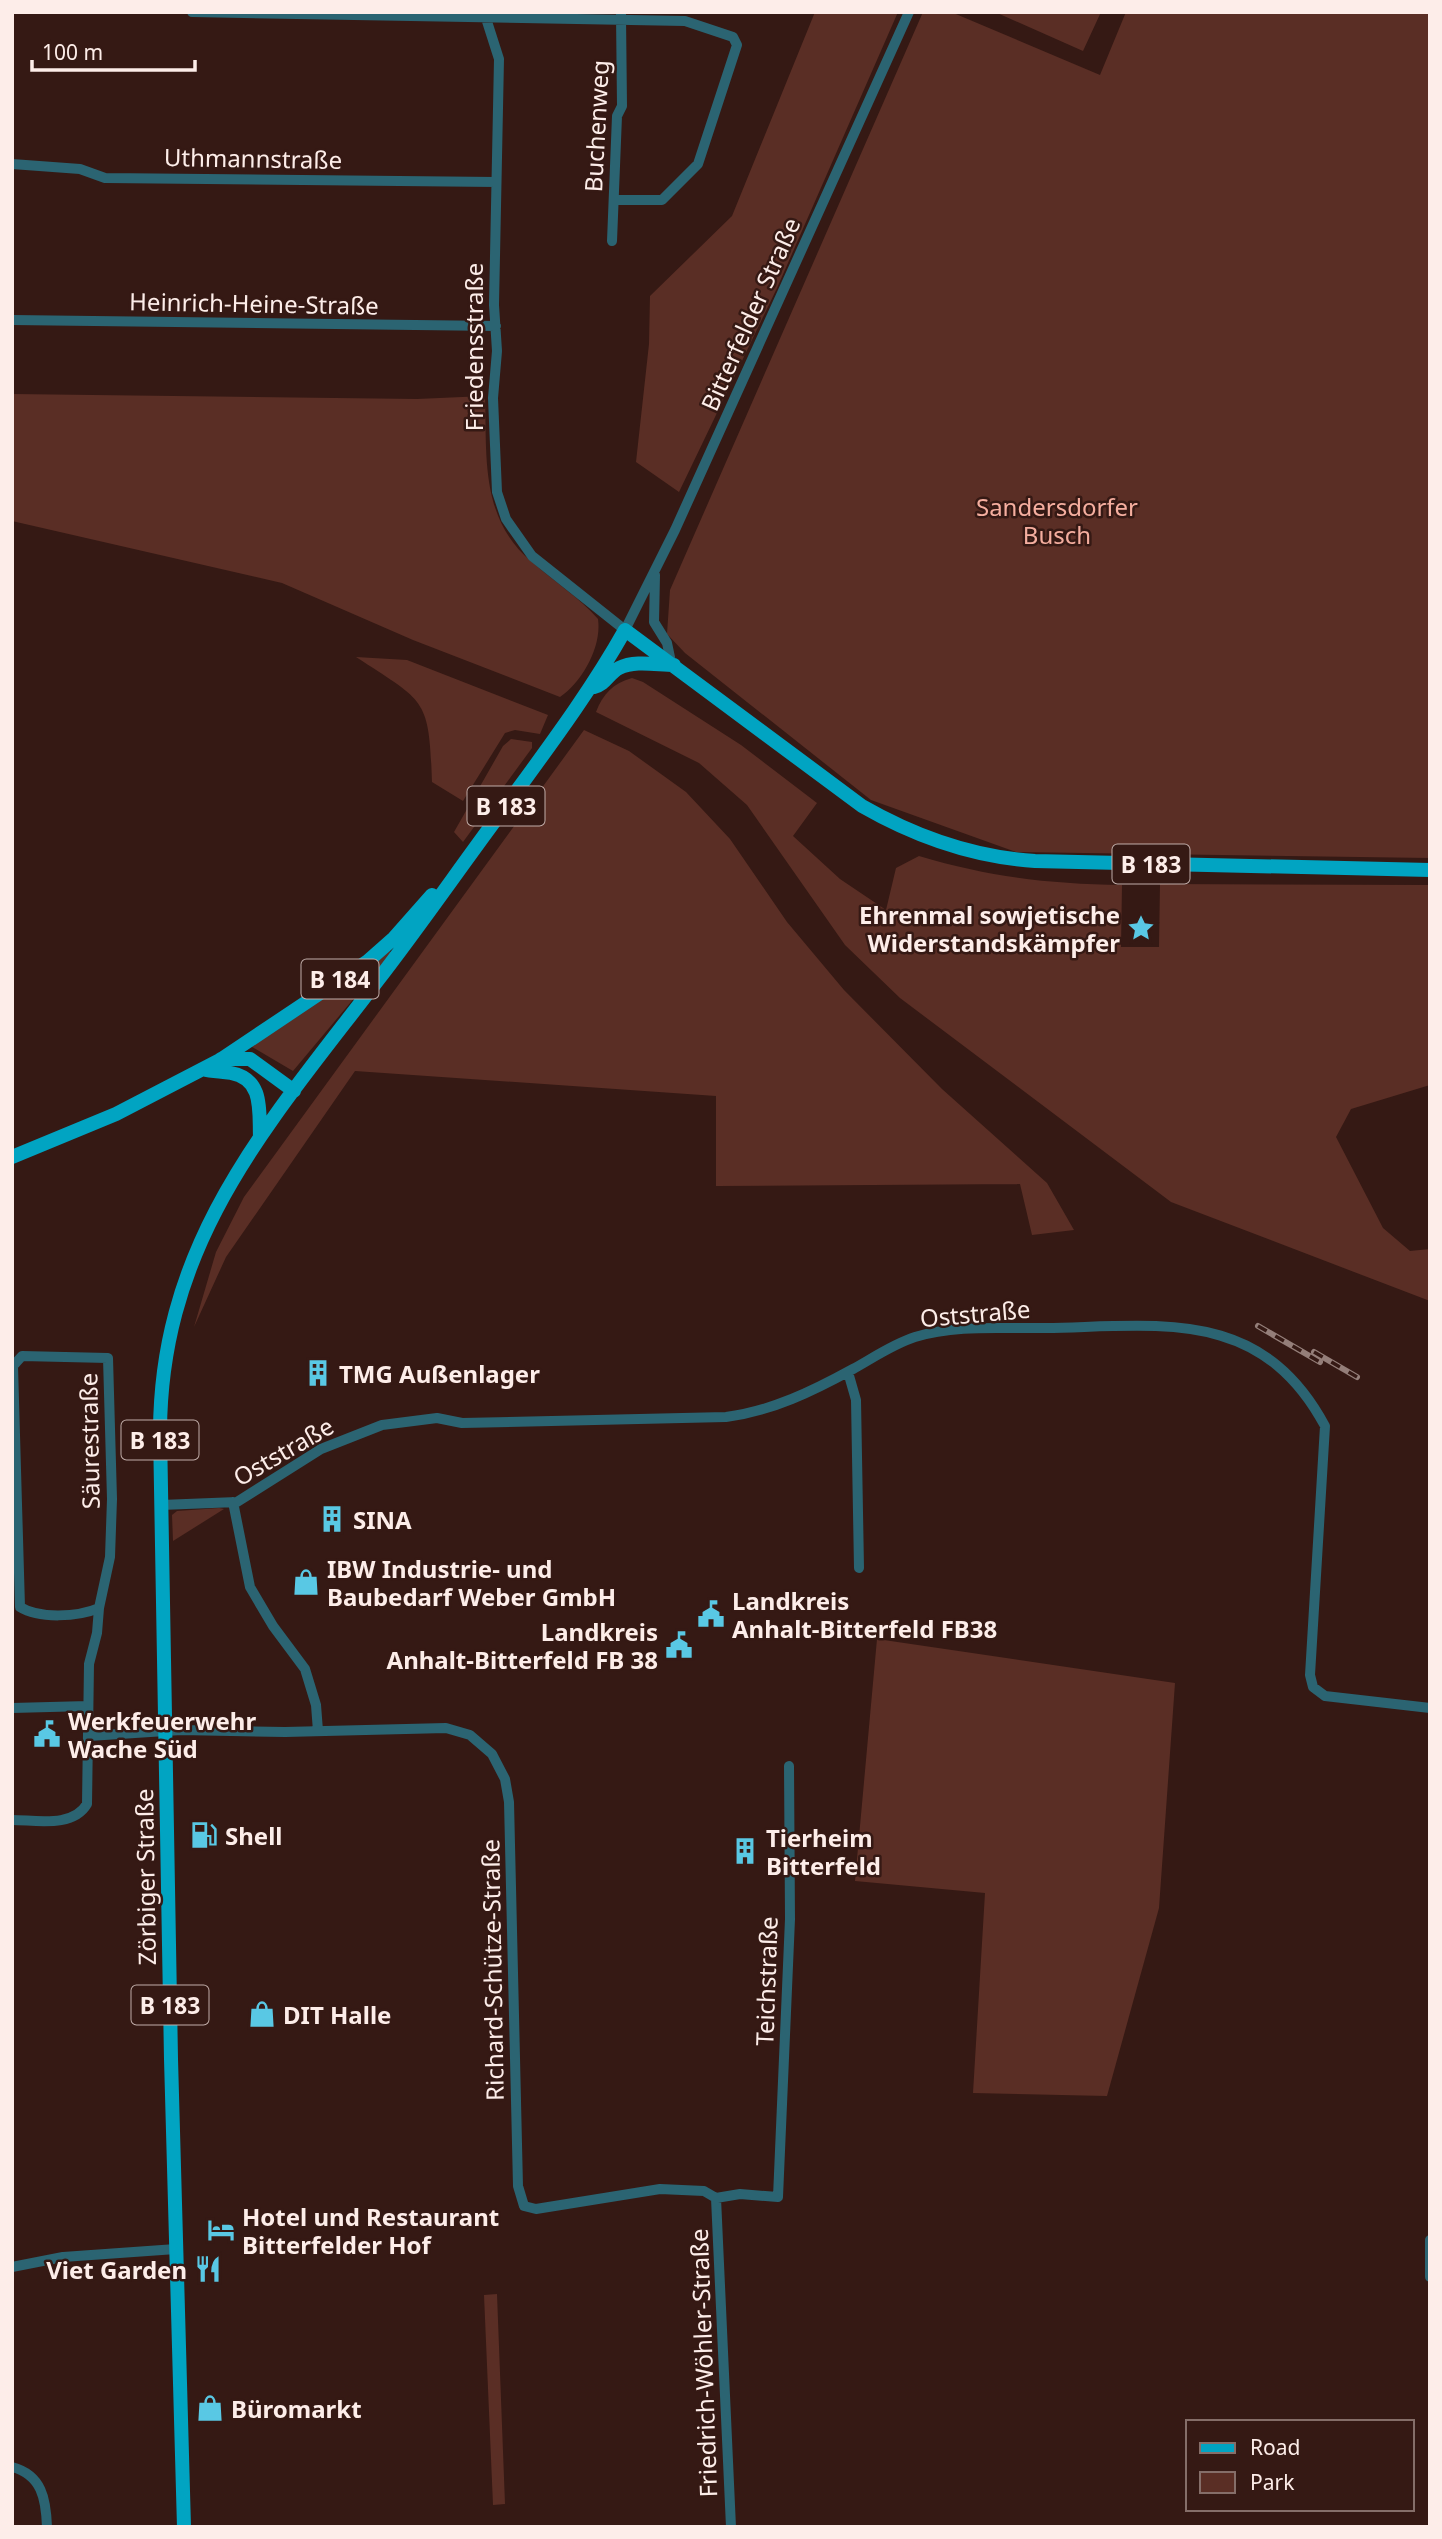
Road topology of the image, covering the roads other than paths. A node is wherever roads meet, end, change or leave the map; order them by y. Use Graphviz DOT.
graph roads {
  1 [pos="192,12"];
  2 [pos="909,12"];
  3 [pos="484,15"];
  4 [pos="621,16"];
  5 [pos="12,164"];
  6 [pos="496,182"];
  7 [pos="614,200"];
  8 [pos="612,241"];
  9 [pos="12,320"];
  10 [pos="496,326"];
  11 [pos="655,572"];
  12 [pos="625,630"];
  13 [pos="673,664"];
  14 [pos="585,694"];
  15 [pos="1430,870"];
  16 [pos="448,885"];
  17 [pos="220,1060"];
  18 [pos="203,1069"];
  19 [pos="294,1091"];
  20 [pos="260,1137"];
  21 [pos="12,1157"];
  22 [pos="848,1372"];
  23 [pos="233,1503"];
  24 [pos="161,1505"];
  25 [pos="859,1568"];
  26 [pos="99,1608"];
  27 [pos="88,1706"];
  28 [pos="12,1708"];
  29 [pos="1430,1708"];
  30 [pos="164,1731"];
  31 [pos="318,1731"];
  32 [pos="89,1736"];
  33 [pos="789,1766"];
  34 [pos="12,1820"];
  35 [pos="716,2198"];
  36 [pos="1430,2240"];
  37 [pos="176,2249"];
  38 [pos="12,2267"];
  39 [pos="1430,2277"];
  40 [pos="12,2467"];
  41 [pos="47,2527"];
  42 [pos="184,2527"];
  43 [pos="731,2527"];
  1 -- 3 [label="street"];
  2 -- 11 [label="street, Bitterfelder Straße"];
  3 -- 4 [label="street"];
  3 -- 6 [label="street, Friedensstraße"];
  4 -- 7 [label="street, Buchenweg"];
  4 -- 7 [label="street"];
  5 -- 6 [label="street, Uthmannstraße"];
  6 -- 10 [label="street, Friedensstraße"];
  7 -- 8 [label="street, Buchenweg"];
  9 -- 10 [label="street, Heinrich-Heine-Straße"];
  10 -- 12 [label="street, Friedensstraße"];
  11 -- 12 [label="street, Bitterfelder Straße"];
  11 -- 13 [label="street"];
  12 -- 13 [label="main road, B 183"];
  12 -- 14 [label="main road, B 183"];
  13 -- 14 [label="main road, B 183"];
  13 -- 15 [label="main road, B 183"];
  14 -- 16 [label="main road, B 183"];
  16 -- 17 [label="main road, B 184"];
  16 -- 19 [label="main road, B 183"];
  17 -- 18 [label="main road, B 184"];
  17 -- 19 [label="main road"];
  18 -- 20 [label="main road"];
  18 -- 21 [label="main road, B 184"];
  19 -- 20 [label="main road, Zörbiger Straße / B 183"];
  20 -- 24 [label="main road, Zörbiger Straße / B 183"];
  22 -- 23 [label="street, Oststraße"];
  22 -- 25 [label="street"];
  22 -- 29 [label="street, Oststraße"];
  23 -- 24 [label="street, Oststraße"];
  23 -- 31 [label="street"];
  24 -- 30 [label="main road, Zörbiger Straße / B 183"];
  26 -- 26 [label="street, Säurestraße"];
  26 -- 27 [label="street, Säurestraße"];
  27 -- 28 [label="street"];
  27 -- 32 [label="street, Säurestraße"];
  30 -- 31 [label="street"];
  30 -- 32 [label="street"];
  30 -- 37 [label="main road, Zörbiger Straße / B 183"];
  31 -- 35 [label="street, Richard-Schütze-Straße"];
  32 -- 34 [label="street, Säurestraße"];
  33 -- 35 [label="street, Teichstraße"];
  35 -- 43 [label="street, Friedrich-Wöhler-Straße"];
  36 -- 39 [label="street"];
  37 -- 38 [label="street"];
  37 -- 42 [label="main road, Zörbiger Straße / B 183"];
  40 -- 41 [label="street"];
}
